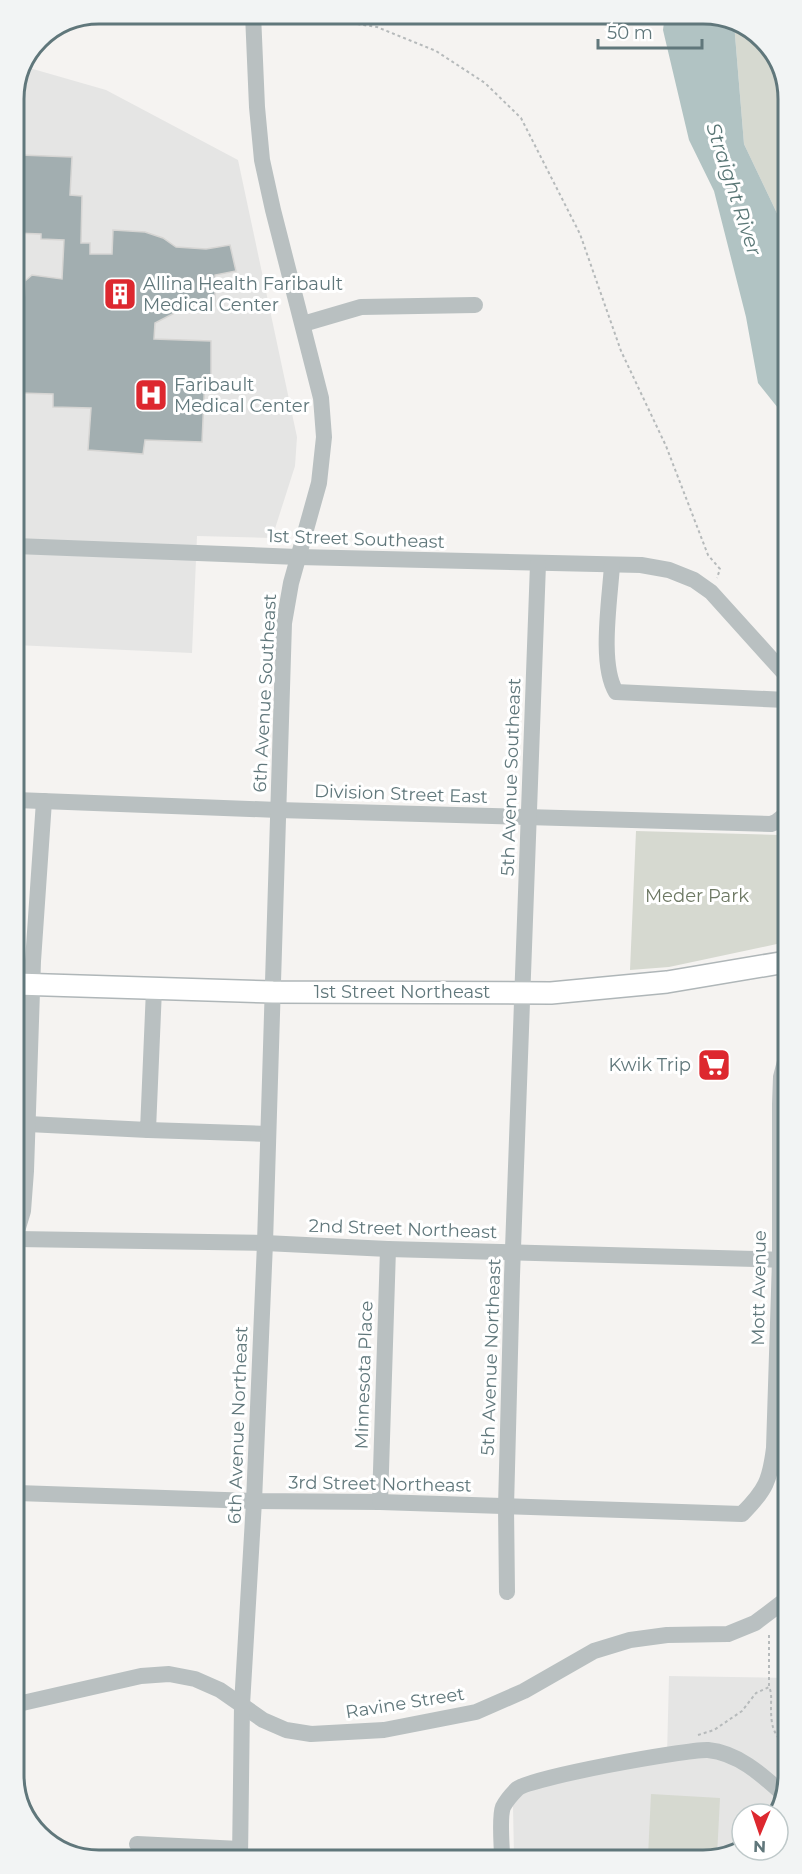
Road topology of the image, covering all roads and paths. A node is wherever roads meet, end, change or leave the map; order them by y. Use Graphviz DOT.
graph roads {
  1 [pos="253,24"];
  2 [pos="357,24"];
  3 [pos="475,305"];
  4 [pos="303,324"];
  5 [pos="24,546"];
  6 [pos="298,557"];
  7 [pos="538,564"];
  8 [pos="612,565"];
  9 [pos="711,592"];
  10 [pos="778,665"];
  11 [pos="778,700"];
  12 [pos="24,800"];
  13 [pos="44,801"];
  14 [pos="278,810"];
  15 [pos="530,818"];
  16 [pos="778,820"];
  17 [pos="778,963"];
  18 [pos="24,984"];
  19 [pos="154,989"];
  20 [pos="273,992"];
  21 [pos="522,992"];
  22 [pos="28,1124"];
  23 [pos="148,1130"];
  24 [pos="268,1134"];
  25 [pos="24,1194"];
  26 [pos="24,1239"];
  27 [pos="265,1243"];
  28 [pos="388,1249"];
  29 [pos="513,1252"];
  30 [pos="778,1260"];
  31 [pos="778,1373"];
  32 [pos="24,1493"];
  33 [pos="255,1501"];
  34 [pos="380,1502"];
  35 [pos="506,1507"];
  36 [pos="742,1514"];
  37 [pos="507,1592"];
  38 [pos="778,1606"];
  39 [pos="769,1629"];
  40 [pos="769,1687"];
  41 [pos="24,1703"];
  42 [pos="242,1705"];
  43 [pos="695,1736"];
  44 [pos="778,1737"];
  45 [pos="777,1788"];
  46 [pos="137,1844"];
  47 [pos="199,1850"];
  48 [pos="240,1850"];
  49 [pos="502,1850"];
  1 -- 4 [label="street, 6th Avenue Southeast"];
  2 -- 9 [label="path"];
  3 -- 4 [label="street"];
  4 -- 6 [label="street, 6th Avenue Southeast"];
  5 -- 6 [label="street, 1st Street Southeast"];
  6 -- 7 [label="street, 1st Street Southeast"];
  6 -- 14 [label="street, 6th Avenue Southeast"];
  7 -- 8 [label="street, 1st Street Southeast"];
  7 -- 15 [label="street, 5th Avenue Southeast"];
  8 -- 9 [label="street, 1st Street Southeast"];
  8 -- 11 [label="street"];
  9 -- 10 [label="street, 1st Street Southeast"];
  12 -- 13 [label="street, Division Street East"];
  13 -- 14 [label="street, Division Street East"];
  13 -- 18 [label="street"];
  14 -- 15 [label="street, Division Street East"];
  14 -- 20 [label="street, 6th Avenue Southeast"];
  15 -- 16 [label="street, Division Street East"];
  15 -- 21 [label="street, 5th Avenue Southeast"];
  17 -- 21 [label="main road, 1st Street Northeast"];
  18 -- 19 [label="main road, 1st Street Northeast"];
  18 -- 22 [label="street"];
  19 -- 20 [label="main road, 1st Street Northeast"];
  19 -- 23 [label="street"];
  20 -- 21 [label="main road, 1st Street Northeast"];
  20 -- 24 [label="street, 6th Avenue Northeast"];
  21 -- 29 [label="street, 5th Avenue Northeast"];
  22 -- 23 [label="street"];
  22 -- 25 [label="street"];
  23 -- 24 [label="street"];
  24 -- 27 [label="street, 6th Avenue Northeast"];
  26 -- 27 [label="street, 2nd Street Northeast"];
  27 -- 28 [label="street, 2nd Street Northeast"];
  27 -- 33 [label="street, 6th Avenue Northeast"];
  28 -- 29 [label="street, 2nd Street Northeast"];
  28 -- 34 [label="street, Minnesota Place"];
  29 -- 30 [label="street, 2nd Street Northeast"];
  29 -- 35 [label="street, 5th Avenue Northeast"];
  31 -- 36 [label="street, Mott Avenue"];
  32 -- 33 [label="street, 3rd Street Northeast"];
  33 -- 34 [label="street, 3rd Street Northeast"];
  33 -- 42 [label="street, 6th Avenue Northeast"];
  34 -- 35 [label="street, 3rd Street Northeast"];
  35 -- 36 [label="street, 3rd Street Northeast"];
  35 -- 37 [label="street, 5th Avenue Northeast"];
  38 -- 42 [label="street, Ravine Street"];
  39 -- 40 [label="path"];
  40 -- 43 [label="path"];
  40 -- 44 [label="path"];
  41 -- 42 [label="street, Ravine Street"];
  42 -- 48 [label="street, 6th Avenue Northeast"];
  45 -- 49 [label="street"];
  46 -- 47 [label="street"];
}
